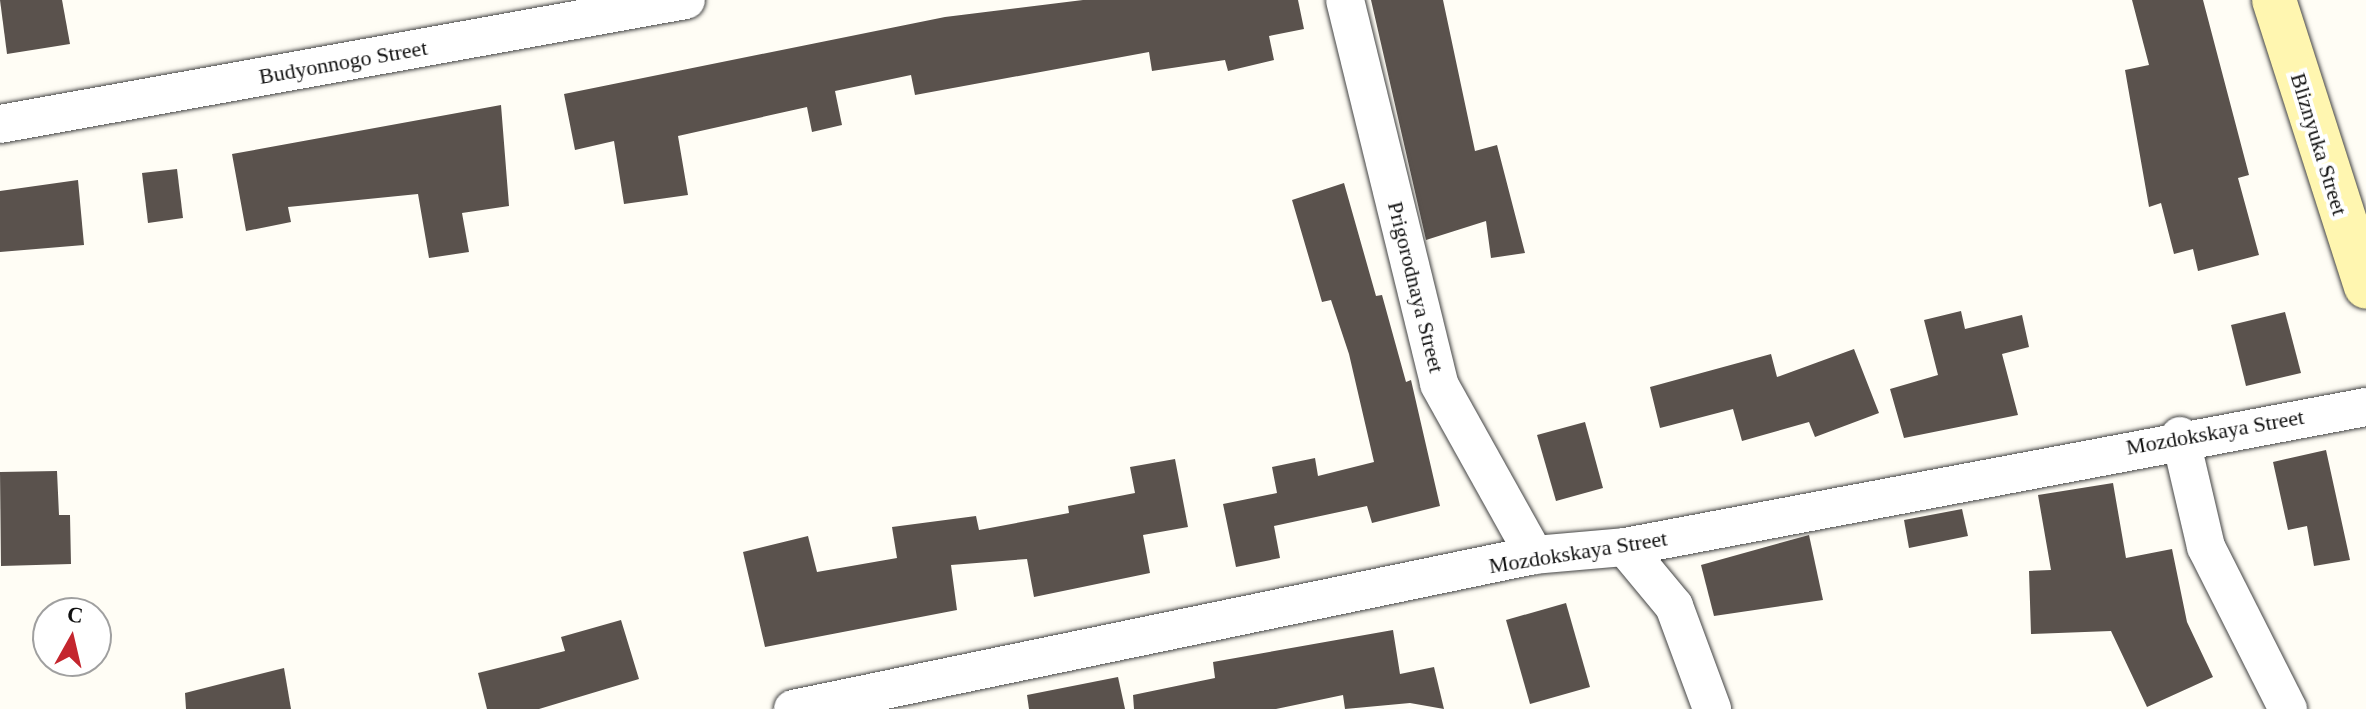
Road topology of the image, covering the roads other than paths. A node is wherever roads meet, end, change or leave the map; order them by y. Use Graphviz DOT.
graph roads {
  1 [pos="686,0"];
  2 [pos="1345,0"];
  3 [pos="2274,0"];
  4 [pos="0,124"];
  5 [pos="2366,287"];
  6 [pos="2366,407"];
  7 [pos="2180,436"];
  8 [pos="1625,547"];
  9 [pos="1534,555"];
  10 [pos="793,709"];
  11 [pos="1712,709"];
  12 [pos="2288,709"];
  1 -- 4 [label="street, Budyonnogo Street"];
  2 -- 9 [label="street, Prigorodnaya Street"];
  3 -- 5 [label="street, Bliznyuka Street"];
  6 -- 7 [label="street, Mozdokskaya Street"];
  7 -- 8 [label="street, Mozdokskaya Street"];
  7 -- 12 [label="street"];
  8 -- 9 [label="street, Mozdokskaya Street"];
  8 -- 11 [label="street"];
  9 -- 10 [label="street, Mozdokskaya Street"];
}
